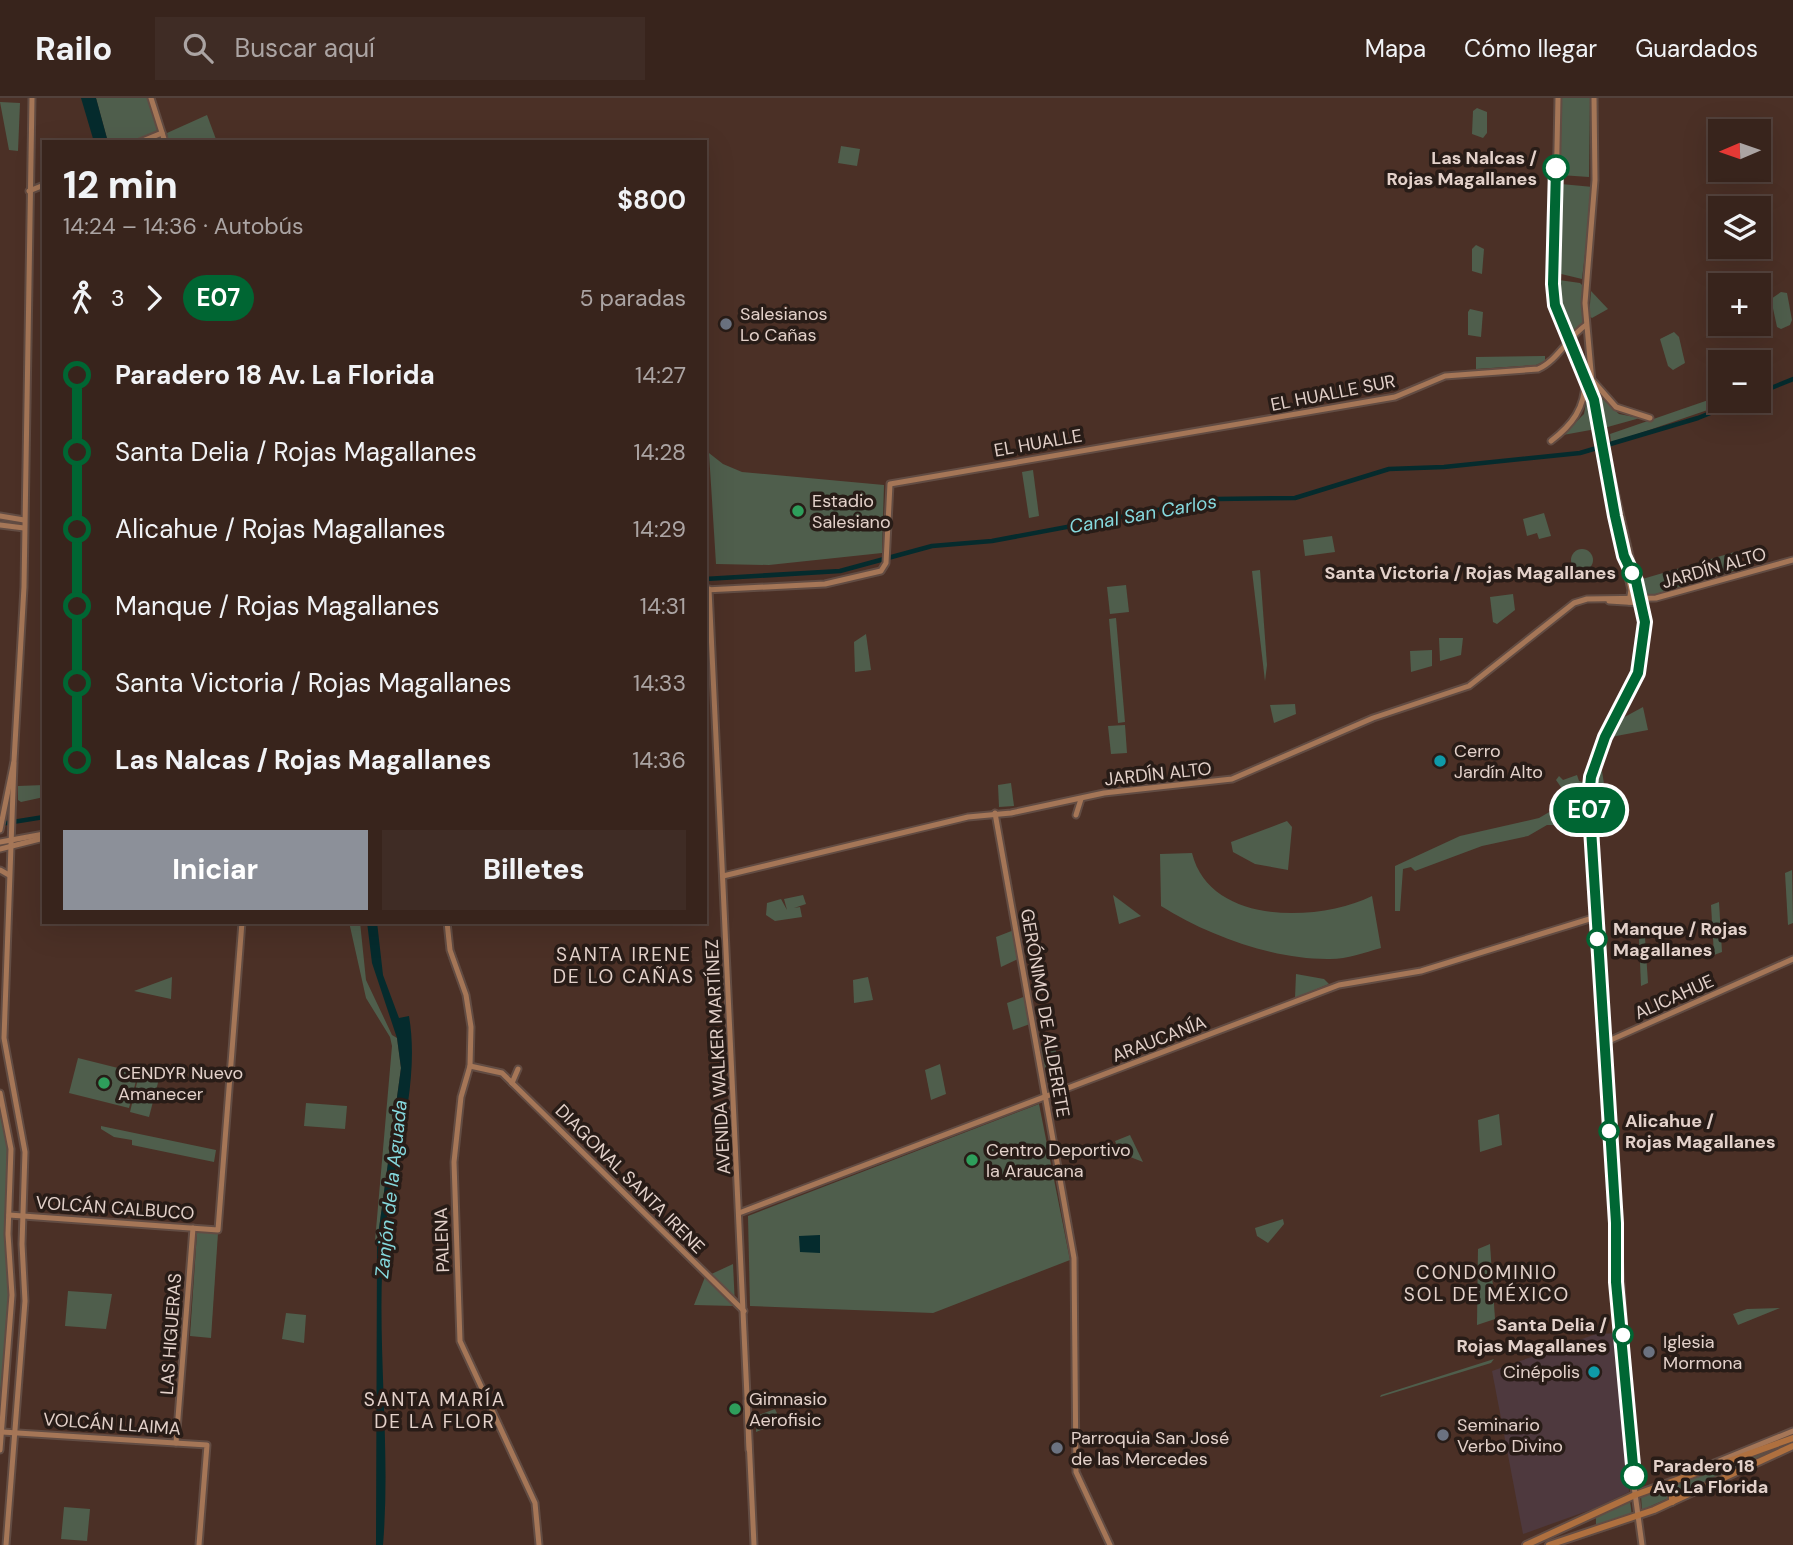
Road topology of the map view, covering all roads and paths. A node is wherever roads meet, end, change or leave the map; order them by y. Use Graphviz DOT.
graph roads {
  1 [pos="32,98"];
  2 [pos="151,98"];
  3 [pos="1558,98"];
  4 [pos="1594,98"];
  5 [pos="162,132"];
  6 [pos="144,140"];
  7 [pos="164,140"];
  8 [pos="42,186"];
  9 [pos="29,191"];
  10 [pos="1586,325"];
  11 [pos="1568,338"];
  12 [pos="1585,378"];
  13 [pos="1592,379"];
  14 [pos="1594,400"];
  15 [pos="1650,418"];
  16 [pos="1190,430"];
  17 [pos="1551,441"];
  18 [pos="1611,486"];
  19 [pos="3,517"];
  20 [pos="24,520"];
  21 [pos="2,525"];
  22 [pos="24,528"];
  23 [pos="1627,554"];
  24 [pos="1793,560"];
  25 [pos="707,590"];
  26 [pos="1629,601"];
  27 [pos="1641,601"];
  28 [pos="14,763"];
  29 [pos="1084,797"];
  30 [pos="995,813"];
  31 [pos="1076,816"];
  32 [pos="0,830"];
  33 [pos="42,836"];
  34 [pos="42,837"];
  35 [pos="11,840"];
  36 [pos="0,842"];
  37 [pos="10,848"];
  38 [pos="0,849"];
  39 [pos="0,870"];
  40 [pos="9,875"];
  41 [pos="723,876"];
  42 [pos="1596,917"];
  43 [pos="242,924"];
  44 [pos="447,924"];
  45 [pos="1793,960"];
  46 [pos="1604,1043"];
  47 [pos="470,1066"];
  48 [pos="518,1069"];
  49 [pos="512,1083"];
  50 [pos="0,1093"];
  51 [pos="1045,1097"];
  52 [pos="739,1213"];
  53 [pos="9,1215"];
  54 [pos="22,1215"];
  55 [pos="193,1228"];
  56 [pos="744,1311"];
  57 [pos="15,1431"];
  58 [pos="1793,1431"];
  59 [pos="2,1432"];
  60 [pos="1793,1438"];
  61 [pos="176,1443"];
  62 [pos="1793,1446"];
  63 [pos="0,1450"];
  64 [pos="1695,1473"];
  65 [pos="1664,1485"];
  66 [pos="1635,1495"];
  67 [pos="1672,1502"];
  68 [pos="1595,1514"];
  69 [pos="1637,1516"];
  70 [pos="1600,1529"];
  71 [pos="6,1545"];
  72 [pos="199,1545"];
  73 [pos="539,1545"];
  74 [pos="754,1545"];
  75 [pos="1110,1545"];
  76 [pos="1526,1545"];
  77 [pos="1549,1545"];
  78 [pos="1642,1545"];
  1 -- 9 [label="street"];
  2 -- 5 [label="street"];
  3 -- 11 [label="street"];
  4 -- 10 [label="street"];
  5 -- 6 [label="street"];
  5 -- 7 [label="street"];
  8 -- 9 [label="street"];
  9 -- 20 [label="street"];
  10 -- 11 [label="street, EL HUALLE SUR"];
  10 -- 13 [label="street"];
  11 -- 12 [label="street"];
  11 -- 16 [label="street, EL HUALLE SUR"];
  12 -- 14 [label="street"];
  12 -- 17 [label="street"];
  13 -- 14 [label="street"];
  13 -- 15 [label="street"];
  14 -- 18 [label="street"];
  16 -- 25 [label="street, EL HUALLE"];
  18 -- 23 [label="street"];
  18 -- 23 [label="street"];
  19 -- 20 [label="street"];
  19 -- 21 [label="street"];
  20 -- 22 [label="street"];
  21 -- 22 [label="street"];
  22 -- 28 [label="street"];
  23 -- 26 [label="street"];
  23 -- 27 [label="street"];
  24 -- 27 [label="street, JARDÍN ALTO"];
  25 -- 41 [label="street, AVENIDA WALKER MARTÍNEZ"];
  26 -- 27 [label="street, JARDÍN ALTO"];
  26 -- 29 [label="street, JARDÍN ALTO"];
  27 -- 42 [label="street"];
  28 -- 32 [label="street"];
  28 -- 35 [label="street"];
  29 -- 30 [label="street, JARDÍN ALTO"];
  29 -- 31 [label="street"];
  30 -- 41 [label="street, JARDÍN ALTO"];
  30 -- 51 [label="street, GERÓNIMO DE ALDERETE"];
  33 -- 35 [label="street"];
  34 -- 37 [label="street"];
  35 -- 36 [label="street"];
  35 -- 37 [label="street"];
  37 -- 38 [label="street"];
  37 -- 40 [label="street"];
  39 -- 40 [label="street"];
  40 -- 54 [label="street"];
  41 -- 52 [label="street, AVENIDA WALKER MARTÍNEZ"];
  42 -- 46 [label="street"];
  42 -- 51 [label="street, ARAUCANÍA"];
  43 -- 55 [label="street, VOLCÁN CALBUCO"];
  44 -- 47 [label="street, PALENA"];
  45 -- 46 [label="street, ALICAHUE"];
  46 -- 66 [label="street"];
  47 -- 49 [label="street, DIAGONAL SANTA IRENE"];
  47 -- 73 [label="street, PALENA"];
  48 -- 49 [label="street"];
  49 -- 56 [label="street, DIAGONAL SANTA IRENE"];
  50 -- 53 [label="street"];
  51 -- 52 [label="street, ARAUCANÍA"];
  51 -- 75 [label="street, GERÓNIMO DE ALDERETE"];
  52 -- 56 [label="street, AVENIDA WALKER MARTÍNEZ"];
  53 -- 54 [label="street, VOLCÁN CALBUCO"];
  53 -- 59 [label="street"];
  54 -- 55 [label="street, VOLCÁN CALBUCO"];
  54 -- 57 [label="street"];
  55 -- 61 [label="street, LAS HIGUERAS"];
  56 -- 74 [label="street, AVENIDA WALKER MARTÍNEZ"];
  57 -- 59 [label="street, VOLCÁN LLAIMA"];
  57 -- 61 [label="street, VOLCÁN LLAIMA"];
  57 -- 71 [label="street"];
  58 -- 64 [label="street"];
  59 -- 63 [label="street"];
  60 -- 64 [label="main road"];
  61 -- 72 [label="street, VOLCÁN LLAIMA"];
  62 -- 67 [label="main road"];
  64 -- 65 [label="main road"];
  65 -- 66 [label="main road"];
  65 -- 67 [label="main road"];
  66 -- 68 [label="main road"];
  66 -- 69 [label="street"];
  67 -- 69 [label="main road"];
  68 -- 70 [label="main road"];
  68 -- 76 [label="main road"];
  69 -- 70 [label="main road"];
  69 -- 78 [label="street"];
  70 -- 77 [label="main road"];
}
